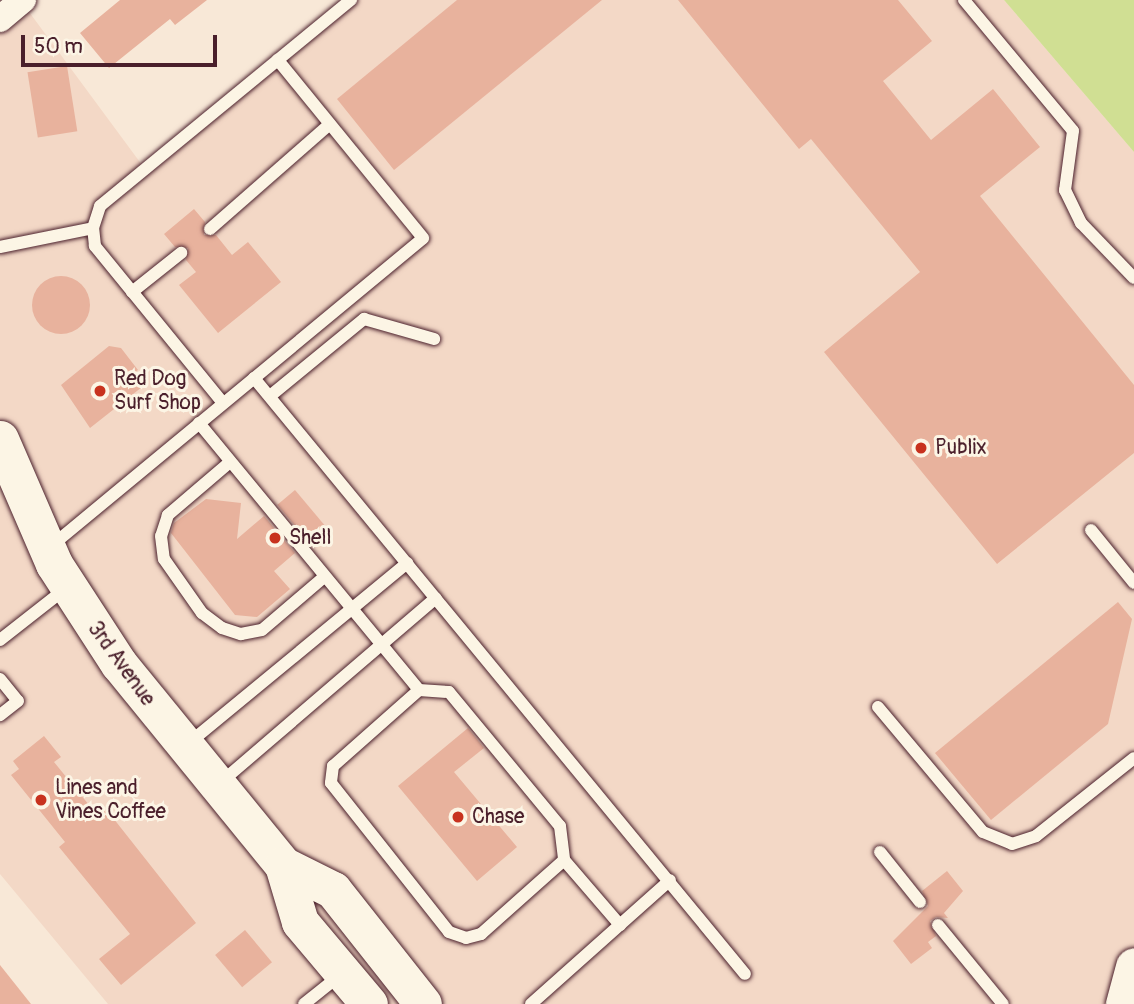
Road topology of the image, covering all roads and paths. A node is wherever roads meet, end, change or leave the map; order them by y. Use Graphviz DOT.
graph roads {
  1 [pos="23,0"];
  2 [pos="351,0"];
  3 [pos="964,0"];
  4 [pos="0,19"];
  5 [pos="278,60"];
  6 [pos="330,124"];
  7 [pos="93,228"];
  8 [pos="211,229"];
  9 [pos="0,247"];
  10 [pos="181,253"];
  11 [pos="1134,278"];
  12 [pos="132,292"];
  13 [pos="434,339"];
  14 [pos="254,378"];
  15 [pos="270,396"];
  16 [pos="223,404"];
  17 [pos="199,424"];
  18 [pos="0,439"];
  19 [pos="230,462"];
  20 [pos="1091,530"];
  21 [pos="47,549"];
  22 [pos="407,563"];
  23 [pos="324,577"];
  24 [pos="1134,583"];
  25 [pos="68,587"];
  26 [pos="436,598"];
  27 [pos="351,610"];
  28 [pos="0,640"];
  29 [pos="380,645"];
  30 [pos="0,679"];
  31 [pos="419,690"];
  32 [pos="878,707"];
  33 [pos="0,716"];
  34 [pos="185,746"];
  35 [pos="1134,758"];
  36 [pos="217,785"];
  37 [pos="880,852"];
  38 [pos="564,860"];
  39 [pos="283,865"];
  40 [pos="670,880"];
  41 [pos="920,902"];
  42 [pos="620,925"];
  43 [pos="938,925"];
  44 [pos="1134,966"];
  45 [pos="343,973"];
  46 [pos="745,974"];
  47 [pos="304,1004"];
  48 [pos="369,1004"];
  49 [pos="423,1004"];
  50 [pos="531,1004"];
  51 [pos="1003,1004"];
  52 [pos="1125,1004"];
  1 -- 4 [label="street"];
  2 -- 5 [label="lane"];
  3 -- 11 [label="lane"];
  5 -- 6 [label="lane"];
  5 -- 7 [label="lane"];
  6 -- 8 [label="lane"];
  6 -- 14 [label="lane"];
  7 -- 9 [label="lane"];
  7 -- 12 [label="lane"];
  10 -- 12 [label="lane"];
  12 -- 16 [label="lane"];
  13 -- 15 [label="lane"];
  14 -- 15 [label="lane"];
  14 -- 16 [label="lane"];
  15 -- 22 [label="lane"];
  16 -- 17 [label="lane"];
  17 -- 19 [label="lane"];
  17 -- 21 [label="lane"];
  18 -- 21 [label="main road, 3rd Avenue"];
  19 -- 23 [label="lane"];
  19 -- 23 [label="lane"];
  20 -- 24 [label="lane"];
  21 -- 25 [label="main road, 3rd Avenue"];
  22 -- 26 [label="lane"];
  22 -- 27 [label="lane"];
  23 -- 27 [label="lane"];
  25 -- 28 [label="lane"];
  25 -- 34 [label="main road, 3rd Avenue"];
  26 -- 29 [label="lane"];
  26 -- 40 [label="lane"];
  27 -- 29 [label="lane"];
  27 -- 34 [label="lane"];
  29 -- 31 [label="lane"];
  29 -- 36 [label="lane"];
  30 -- 33 [label="lane"];
  31 -- 38 [label="lane"];
  31 -- 38 [label="lane"];
  32 -- 35 [label="lane"];
  34 -- 36 [label="main road, 3rd Avenue"];
  36 -- 39 [label="main road, 3rd Avenue"];
  37 -- 41 [label="lane"];
  38 -- 42 [label="lane"];
  39 -- 45 [label="main road, 3rd Avenue"];
  39 -- 49 [label="main road, 3rd Avenue"];
  40 -- 42 [label="lane"];
  40 -- 46 [label="lane"];
  42 -- 50 [label="lane"];
  43 -- 51 [label="lane"];
  44 -- 52 [label="main road"];
  45 -- 47 [label="lane"];
  45 -- 48 [label="main road, 3rd Avenue"];
}
